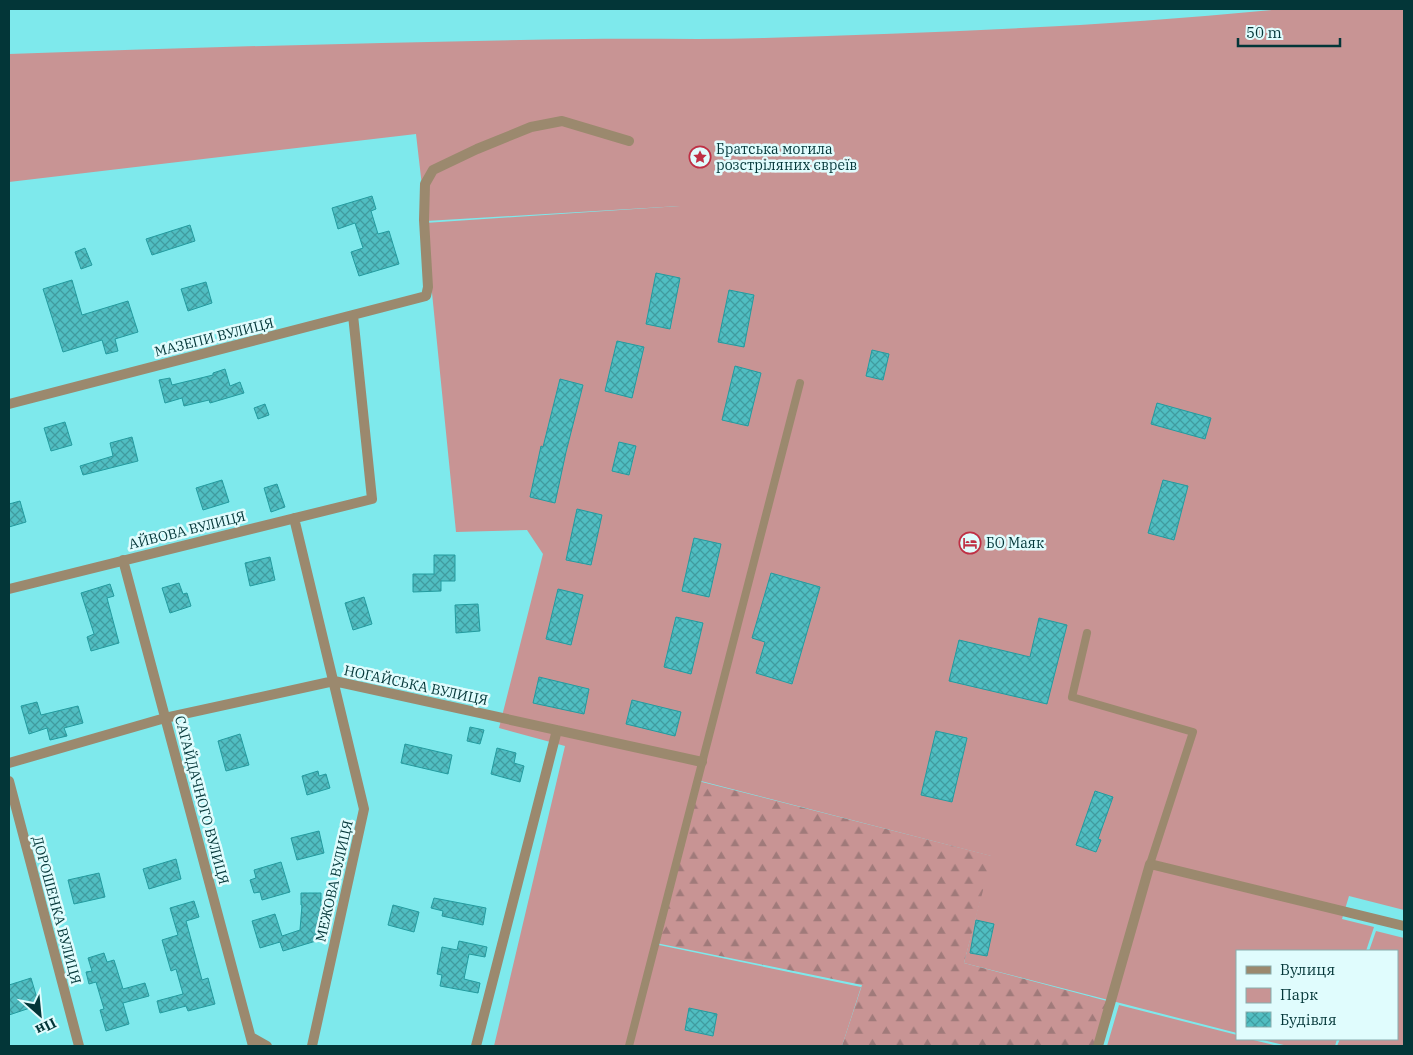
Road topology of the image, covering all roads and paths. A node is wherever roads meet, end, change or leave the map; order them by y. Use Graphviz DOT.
graph roads {
  1 [pos="629,141"];
  2 [pos="353,315"];
  3 [pos="800,383"];
  4 [pos="9,404"];
  5 [pos="294,518"];
  6 [pos="123,560"];
  7 [pos="9,588"];
  8 [pos="1087,633"];
  9 [pos="334,681"];
  10 [pos="165,718"];
  11 [pos="557,730"];
  12 [pos="702,762"];
  13 [pos="9,763"];
  14 [pos="9,781"];
  15 [pos="1150,864"];
  16 [pos="1404,926"];
  17 [pos="252,1042"];
  18 [pos="79,1046"];
  19 [pos="267,1046"];
  20 [pos="312,1046"];
  21 [pos="476,1046"];
  22 [pos="629,1046"];
  23 [pos="1098,1046"];
  1 -- 2 [label="street, МАЗЕПИ ВУЛИЦЯ"];
  2 -- 4 [label="street, МАЗЕПИ ВУЛИЦЯ"];
  2 -- 5 [label="street, АЙВОВА ВУЛИЦЯ"];
  3 -- 12 [label="lane"];
  5 -- 6 [label="street, АЙВОВА ВУЛИЦЯ"];
  5 -- 9 [label="street, МЕЖОВА ВУЛИЦЯ"];
  6 -- 7 [label="street, АЙВОВА ВУЛИЦЯ"];
  6 -- 10 [label="street, САГАЙДАЧНОГО ВУЛИЦЯ"];
  8 -- 15 [label="lane"];
  9 -- 10 [label="street, НОГАЙСЬКА ВУЛИЦЯ"];
  9 -- 11 [label="street, НОГАЙСЬКА ВУЛИЦЯ"];
  9 -- 20 [label="street, МЕЖОВА ВУЛИЦЯ"];
  10 -- 13 [label="street, НОГАЙСЬКА ВУЛИЦЯ"];
  10 -- 17 [label="street, САГАЙДАЧНОГО ВУЛИЦЯ"];
  11 -- 12 [label="street, НОГАЙСЬКА ВУЛИЦЯ"];
  11 -- 21 [label="street"];
  12 -- 22 [label="lane"];
  14 -- 18 [label="street, ДОРОШЕНКА ВУЛИЦЯ"];
  15 -- 16 [label="street"];
  15 -- 23 [label="street"];
  17 -- 19 [label="street"];
}
